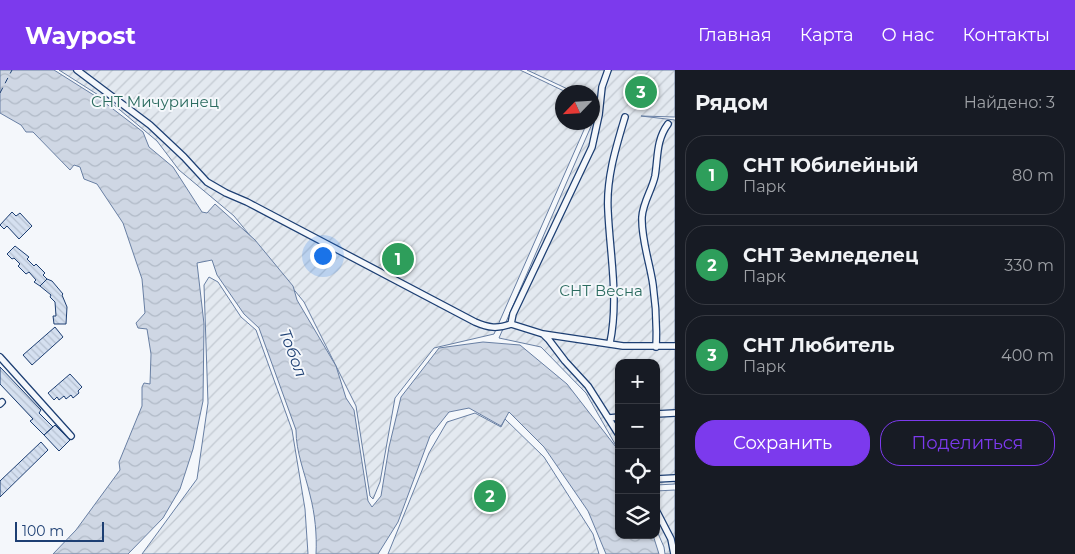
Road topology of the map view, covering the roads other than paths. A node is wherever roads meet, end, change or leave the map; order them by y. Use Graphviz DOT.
graph roads {
  1 [pos="77,70"];
  2 [pos="608,70"];
  3 [pos="626,117"];
  4 [pos="668,124"];
  5 [pos="511,324"];
  6 [pos="543,334"];
  7 [pos="610,343"];
  8 [pos="675,346"];
  9 [pos="656,347"];
  10 [pos="0,357"];
  11 [pos="675,413"];
  12 [pos="660,414"];
  13 [pos="615,417"];
  14 [pos="609,418"];
  15 [pos="615,428"];
  16 [pos="70,436"];
  17 [pos="675,478"];
  18 [pos="660,479"];
  19 [pos="660,517"];
  20 [pos="673,539"];
  21 [pos="674,554"];
  1 -- 5 [label="street"];
  2 -- 5 [label="street"];
  3 -- 7 [label="street"];
  4 -- 9 [label="street"];
  5 -- 6 [label="street"];
  6 -- 7 [label="street"];
  6 -- 14 [label="street"];
  7 -- 9 [label="street"];
  8 -- 9 [label="street"];
  10 -- 16 [label="street"];
  11 -- 12 [label="street"];
  13 -- 14 [label="street"];
  14 -- 15 [label="street"];
  17 -- 18 [label="street"];
  19 -- 20 [label="street"];
  20 -- 21 [label="street"];
}
